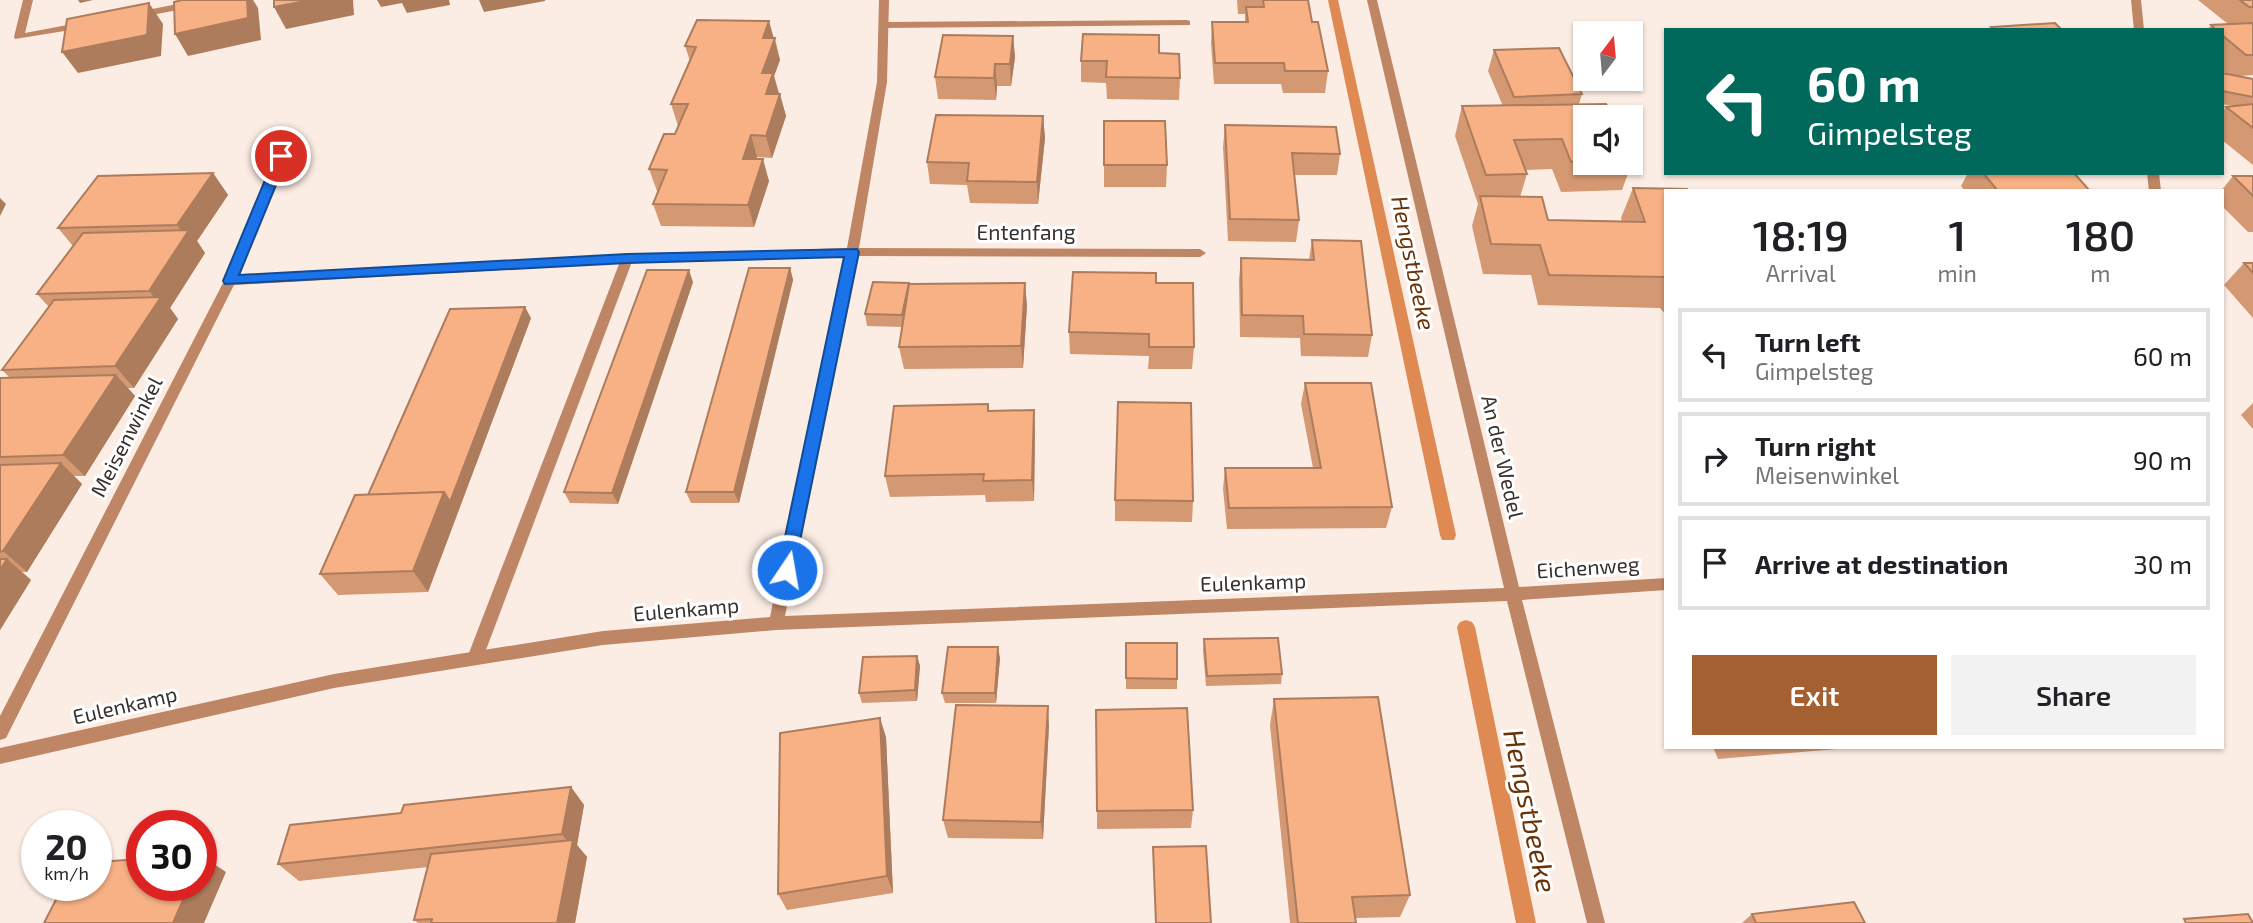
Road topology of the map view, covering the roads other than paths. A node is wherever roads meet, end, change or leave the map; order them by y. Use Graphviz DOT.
graph roads {
  1 [pos="28,0"];
  2 [pos="213,0"];
  3 [pos="884,0"];
  4 [pos="1372,0"];
  5 [pos="2136,0"];
  6 [pos="122,18"];
  7 [pos="96,23"];
  8 [pos="1187,23"];
  9 [pos="884,26"];
  10 [pos="2139,28"];
  11 [pos="281,156"];
  12 [pos="852,252"];
  13 [pos="1200,253"];
  14 [pos="627,259"];
  15 [pos="230,281"];
  16 [pos="1664,584"];
  17 [pos="1513,594"];
  18 [pos="776,623"];
  19 [pos="475,658"];
  20 [pos="0,733"];
  21 [pos="0,756"];
  22 [pos="1596,923"];
  1 -- 7 [label="street"];
  2 -- 6 [label="street"];
  3 -- 9 [label="street"];
  4 -- 17 [label="street, An der Wedel"];
  5 -- 10 [label="street"];
  8 -- 9 [label="street"];
  9 -- 12 [label="street"];
  11 -- 15 [label="street, Meisenwinkel"];
  12 -- 13 [label="street, Entenfang"];
  12 -- 14 [label="street, Entenfang"];
  12 -- 18 [label="street"];
  14 -- 15 [label="street, Entenfang"];
  14 -- 19 [label="street"];
  15 -- 20 [label="street, Meisenwinkel"];
  16 -- 17 [label="street, Eichenweg"];
  17 -- 18 [label="street, Eulenkamp"];
  17 -- 22 [label="street, An der Wedel"];
  18 -- 19 [label="street, Eulenkamp"];
  19 -- 21 [label="street, Eulenkamp"];
}
